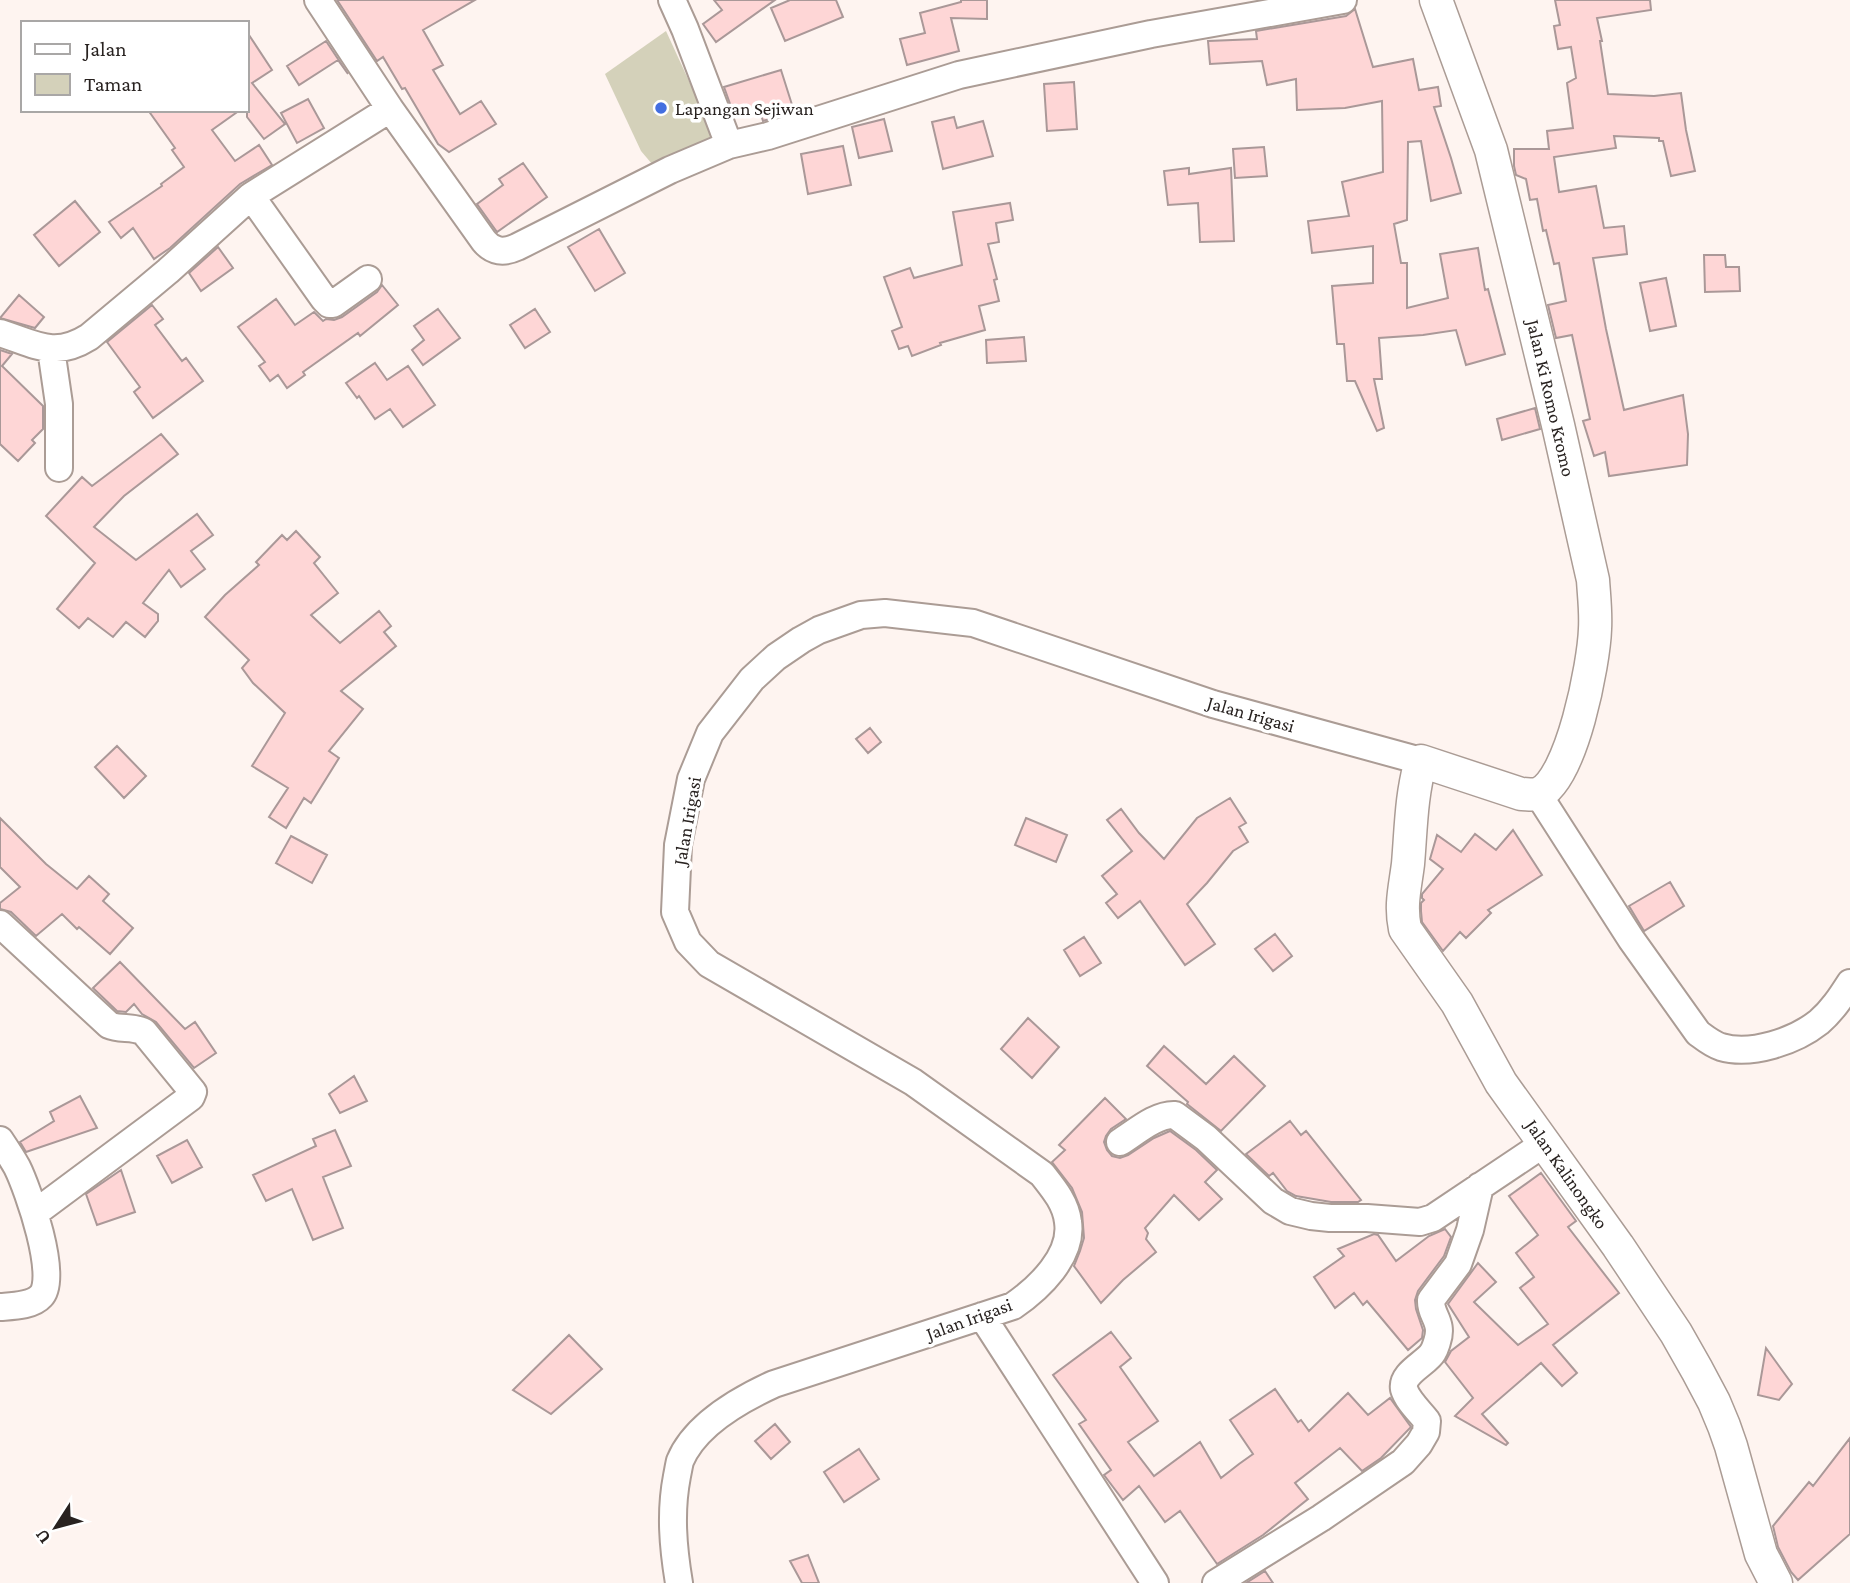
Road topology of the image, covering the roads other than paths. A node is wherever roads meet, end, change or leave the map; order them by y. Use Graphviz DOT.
graph roads {
  1 [pos="318,0"];
  2 [pos="671,0"];
  3 [pos="1343,0"];
  4 [pos="1436,0"];
  5 [pos="390,109"];
  6 [pos="729,145"];
  7 [pos="251,196"];
  8 [pos="368,279"];
  9 [pos="0,333"];
  10 [pos="51,349"];
  11 [pos="59,468"];
  12 [pos="1421,761"];
  13 [pos="1538,794"];
  14 [pos="0,924"];
  15 [pos="1850,983"];
  16 [pos="0,1140"];
  17 [pos="1120,1142"];
  18 [pos="1545,1143"];
  19 [pos="1480,1186"];
  20 [pos="35,1213"];
  21 [pos="0,1307"];
  22 [pos="982,1316"];
  23 [pos="679,1583"];
  24 [pos="1155,1583"];
  25 [pos="1216,1583"];
  26 [pos="1776,1583"];
  1 -- 5 [label="street"];
  2 -- 6 [label="street"];
  3 -- 6 [label="street"];
  4 -- 13 [label="street, Jalan Ki Romo Kromo"];
  5 -- 6 [label="street"];
  5 -- 7 [label="street"];
  7 -- 8 [label="street"];
  7 -- 10 [label="street"];
  9 -- 10 [label="street"];
  10 -- 11 [label="street"];
  12 -- 13 [label="street, Jalan Irigasi"];
  12 -- 18 [label="street, Jalan Kalinongko"];
  12 -- 22 [label="street, Jalan Irigasi"];
  13 -- 15 [label="street"];
  14 -- 20 [label="street"];
  16 -- 20 [label="street"];
  17 -- 19 [label="street"];
  18 -- 19 [label="street"];
  18 -- 26 [label="street, Jalan Kalinongko"];
  19 -- 25 [label="street"];
  20 -- 21 [label="street"];
  22 -- 23 [label="street, Jalan Irigasi"];
  22 -- 24 [label="street"];
}
